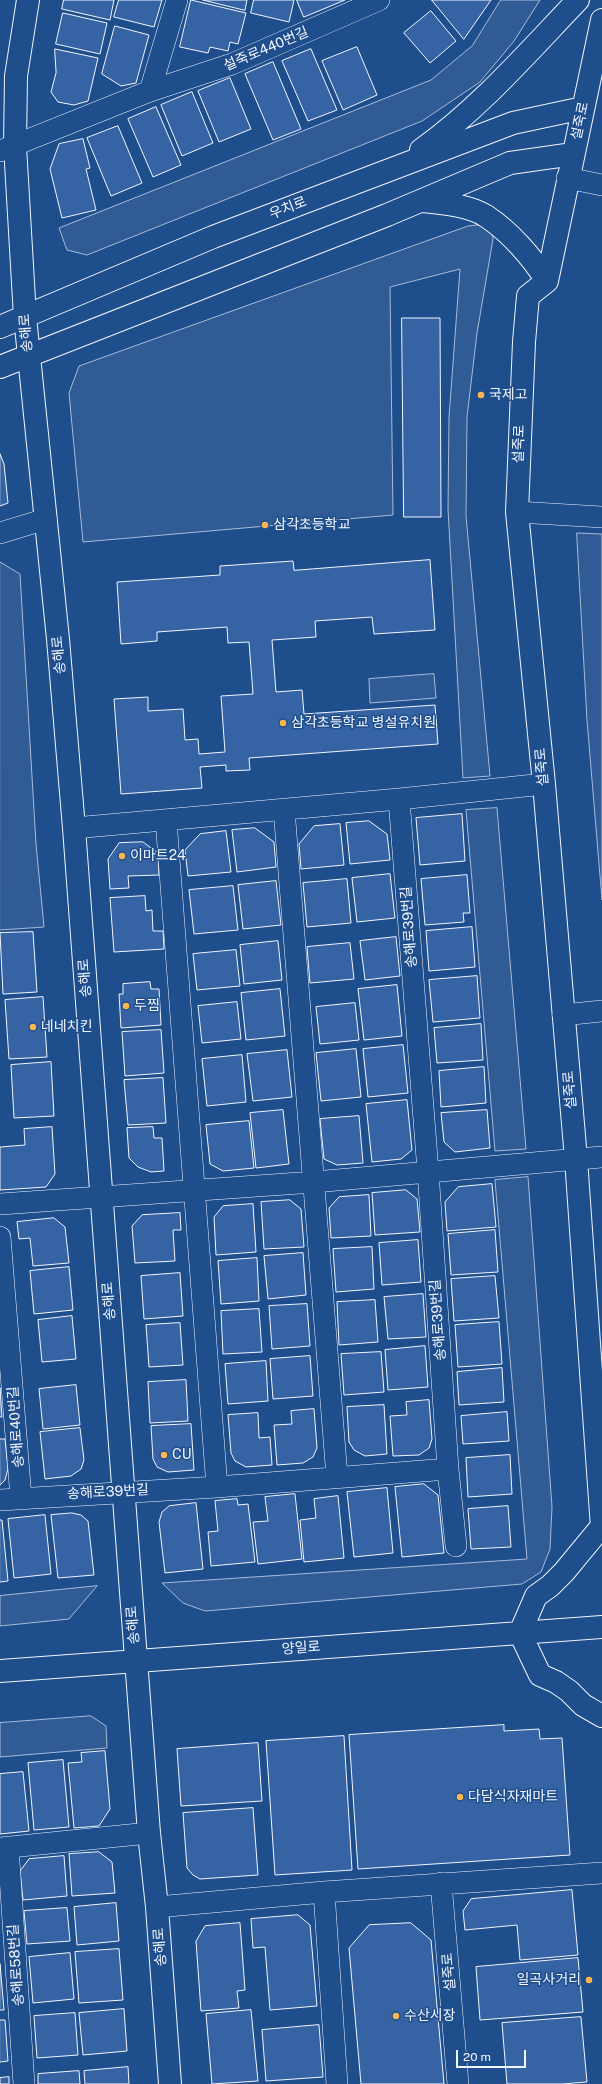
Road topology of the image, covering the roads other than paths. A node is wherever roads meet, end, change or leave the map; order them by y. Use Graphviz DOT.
graph roads {
  1 [pos="28,0"];
  2 [pos="178,0"];
  3 [pos="379,0"];
  4 [pos="578,0"];
  5 [pos="602,20"];
  6 [pos="150,91"];
  7 [pos="582,108"];
  8 [pos="8,148"];
  9 [pos="573,154"];
  10 [pos="397,167"];
  11 [pos="567,178"];
  12 [pos="602,185"];
  13 [pos="419,201"];
  14 [pos="547,281"];
  15 [pos="25,317"];
  16 [pos="0,327"];
  17 [pos="28,356"];
  18 [pos="0,367"];
  19 [pos="517,512"];
  20 [pos="602,517"];
  21 [pos="46,519"];
  22 [pos="0,533"];
  23 [pos="544,784"];
  24 [pos="400,799"];
  25 [pos="284,809"];
  26 [pos="166,820"];
  27 [pos="74,828"];
  28 [pos="602,1011"];
  29 [pos="563,1015"];
  30 [pos="602,1158"];
  31 [pos="576,1159"];
  32 [pos="428,1171"];
  33 [pos="314,1182"];
  34 [pos="194,1190"];
  35 [pos="101,1198"];
  36 [pos="0,1204"];
  37 [pos="0,1237"];
  38 [pos="5,1352"];
  39 [pos="448,1469"];
  40 [pos="336,1477"];
  41 [pos="217,1487"];
  42 [pos="123,1491"];
  43 [pos="21,1498"];
  44 [pos="0,1500"];
  45 [pos="602,1526"];
  46 [pos="456,1546"];
  47 [pos="602,1627"];
  48 [pos="520,1633"];
  49 [pos="136,1660"];
  50 [pos="0,1671"];
  51 [pos="602,1716"];
  52 [pos="149,1833"];
  53 [pos="4,1847"];
  54 [pos="602,1873"];
  55 [pos="441,1883"];
  56 [pos="324,1892"];
  57 [pos="157,1907"];
  58 [pos="24,2084"];
  59 [pos="170,2084"];
  60 [pos="337,2084"];
  61 [pos="458,2084"];
  1 -- 8 [label="street, 송해로"];
  2 -- 6 [label="street"];
  3 -- 6 [label="street, 설죽로440번길"];
  4 -- 10 [label="street"];
  5 -- 7 [label="street, 설죽로"];
  6 -- 8 [label="street, 설죽로440번길"];
  7 -- 9 [label="street, 설죽로"];
  7 -- 10 [label="street, 우치로"];
  8 -- 15 [label="street, 송해로"];
  9 -- 11 [label="street, 설죽로"];
  9 -- 13 [label="street"];
  10 -- 15 [label="street, 우치로"];
  11 -- 12 [label="street"];
  11 -- 14 [label="street, 설죽로"];
  13 -- 14 [label="street"];
  13 -- 17 [label="street"];
  14 -- 19 [label="street, 설죽로"];
  15 -- 16 [label="street, 우치로"];
  15 -- 17 [label="street, 송해로"];
  17 -- 18 [label="street"];
  17 -- 21 [label="street, 송해로"];
  19 -- 20 [label="street"];
  19 -- 23 [label="street, 설죽로"];
  21 -- 22 [label="street"];
  21 -- 27 [label="street, 송해로"];
  23 -- 24 [label="street"];
  23 -- 29 [label="street, 설죽로"];
  24 -- 25 [label="street"];
  24 -- 32 [label="street, 송해로39번길"];
  25 -- 26 [label="street"];
  25 -- 33 [label="street"];
  26 -- 27 [label="street"];
  26 -- 34 [label="street"];
  27 -- 35 [label="street, 송해로"];
  28 -- 29 [label="street"];
  29 -- 31 [label="street, 설죽로"];
  30 -- 31 [label="street"];
  31 -- 32 [label="street"];
  31 -- 45 [label="street, 설죽로"];
  32 -- 33 [label="street"];
  32 -- 39 [label="street, 송해로39번길"];
  33 -- 34 [label="street"];
  33 -- 40 [label="street"];
  34 -- 35 [label="street"];
  34 -- 41 [label="street"];
  35 -- 36 [label="street"];
  35 -- 42 [label="street, 송해로"];
  37 -- 38 [label="street, 송해로40번길"];
  38 -- 43 [label="street, 송해로40번길"];
  39 -- 40 [label="street, 송해로39번길"];
  39 -- 46 [label="street, 송해로39번길"];
  40 -- 41 [label="street, 송해로39번길"];
  41 -- 42 [label="street, 송해로39번길"];
  42 -- 43 [label="street, 송해로39번길"];
  42 -- 49 [label="street, 송해로"];
  43 -- 44 [label="street, 송해로39번길"];
  45 -- 48 [label="street"];
  47 -- 48 [label="street, 양일로"];
  48 -- 49 [label="street, 양일로"];
  48 -- 51 [label="street"];
  49 -- 50 [label="street, 양일로"];
  49 -- 52 [label="street, 송해로"];
  52 -- 53 [label="street, 송해로58번길"];
  52 -- 57 [label="street, 송해로"];
  53 -- 58 [label="street, 송해로58번길"];
  54 -- 55 [label="street"];
  55 -- 56 [label="street"];
  55 -- 61 [label="street, 설죽로"];
  56 -- 57 [label="street"];
  56 -- 60 [label="street"];
  57 -- 59 [label="street, 송해로"];
}
